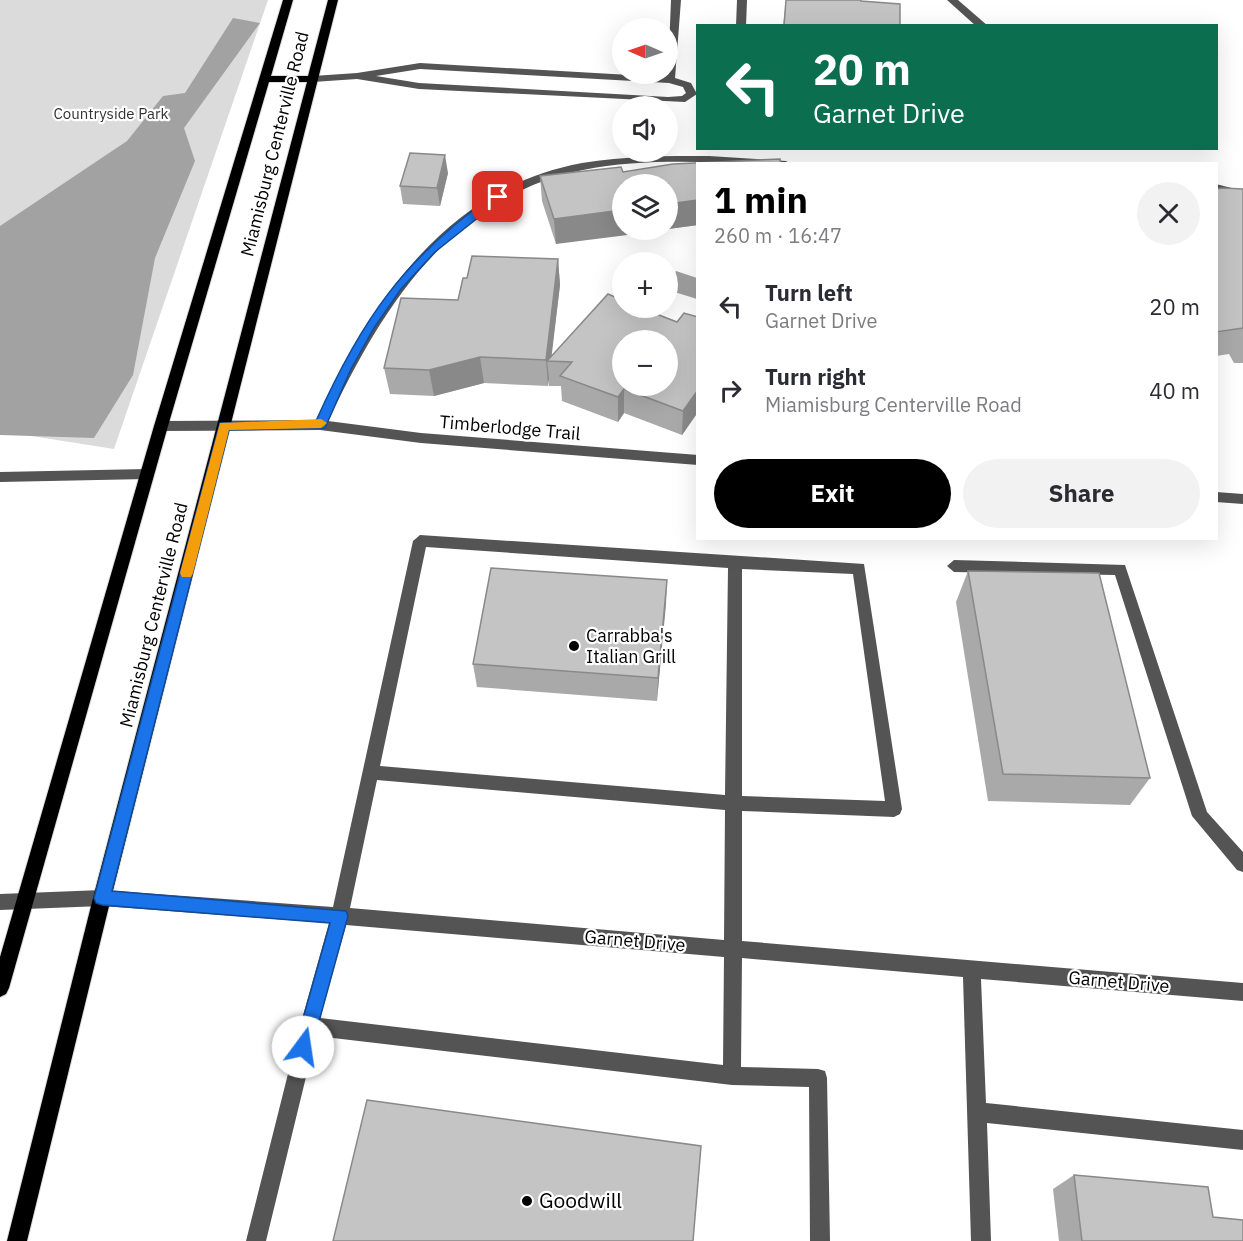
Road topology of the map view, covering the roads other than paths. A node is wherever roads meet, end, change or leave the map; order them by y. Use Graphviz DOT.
graph roads {
  1 [pos="288,0"];
  2 [pos="333,0"];
  3 [pos="676,0"];
  4 [pos="742,0"];
  5 [pos="952,0"];
  6 [pos="675,18"];
  7 [pos="741,24"];
  8 [pos="981,24"];
  9 [pos="357,76"];
  10 [pos="612,77"];
  11 [pos="265,79"];
  12 [pos="313,79"];
  13 [pos="678,82"];
  14 [pos="691,93"];
  15 [pos="754,162"];
  16 [pos="1218,188"];
  17 [pos="1243,195"];
  18 [pos="320,425"];
  19 [pos="161,426"];
  20 [pos="224,426"];
  21 [pos="696,460"];
  22 [pos="147,474"];
  23 [pos="0,477"];
  24 [pos="1218,497"];
  25 [pos="1243,499"];
  26 [pos="735,563"];
  27 [pos="954,566"];
  28 [pos="371,772"];
  29 [pos="733,803"];
  30 [pos="1243,864"];
  31 [pos="102,898"];
  32 [pos="26,900"];
  33 [pos="0,902"];
  34 [pos="340,916"];
  35 [pos="731,949"];
  36 [pos="972,969"];
  37 [pos="0,988"];
  38 [pos="1243,992"];
  39 [pos="309,1026"];
  40 [pos="732,1076"];
  41 [pos="977,1112"];
  42 [pos="1243,1140"];
  43 [pos="17,1241"];
  44 [pos="256,1241"];
  45 [pos="820,1241"];
  46 [pos="981,1241"];
  1 -- 11 [label="main road, Miamisburg Centerville Road"];
  2 -- 12 [label="main road, Miamisburg Centerville Road"];
  3 -- 6 [label="street"];
  4 -- 7 [label="street"];
  5 -- 8 [label="street"];
  9 -- 10 [label="street"];
  9 -- 12 [label="street"];
  9 -- 14 [label="street"];
  11 -- 12 [label="main road"];
  11 -- 19 [label="main road, Miamisburg Centerville Road"];
  12 -- 20 [label="main road, Miamisburg Centerville Road"];
  13 -- 14 [label="street"];
  15 -- 18 [label="street"];
  16 -- 17 [label="street"];
  18 -- 20 [label="street, Timberlodge Trail"];
  18 -- 21 [label="street, Timberlodge Trail"];
  19 -- 20 [label="street, Timberlodge Trail"];
  19 -- 22 [label="main road, Miamisburg Centerville Road"];
  20 -- 31 [label="main road, Miamisburg Centerville Road"];
  22 -- 23 [label="street"];
  22 -- 32 [label="main road, Miamisburg Centerville Road"];
  24 -- 25 [label="street"];
  26 -- 28 [label="street"];
  26 -- 29 [label="street"];
  26 -- 29 [label="street"];
  27 -- 30 [label="street"];
  28 -- 29 [label="street"];
  28 -- 34 [label="street"];
  29 -- 35 [label="street"];
  31 -- 32 [label="street, Garnet Drive"];
  31 -- 34 [label="street, Garnet Drive"];
  31 -- 43 [label="main road, Miamisburg Centerville Road"];
  32 -- 33 [label="street, Garnet Drive"];
  32 -- 37 [label="main road, Miamisburg Centerville Road"];
  34 -- 35 [label="street, Garnet Drive"];
  34 -- 39 [label="street"];
  35 -- 36 [label="street, Garnet Drive"];
  35 -- 40 [label="street"];
  36 -- 38 [label="street, Garnet Drive"];
  36 -- 41 [label="street"];
  39 -- 40 [label="street"];
  39 -- 44 [label="street"];
  40 -- 45 [label="street"];
  41 -- 42 [label="street"];
  41 -- 46 [label="street"];
}
